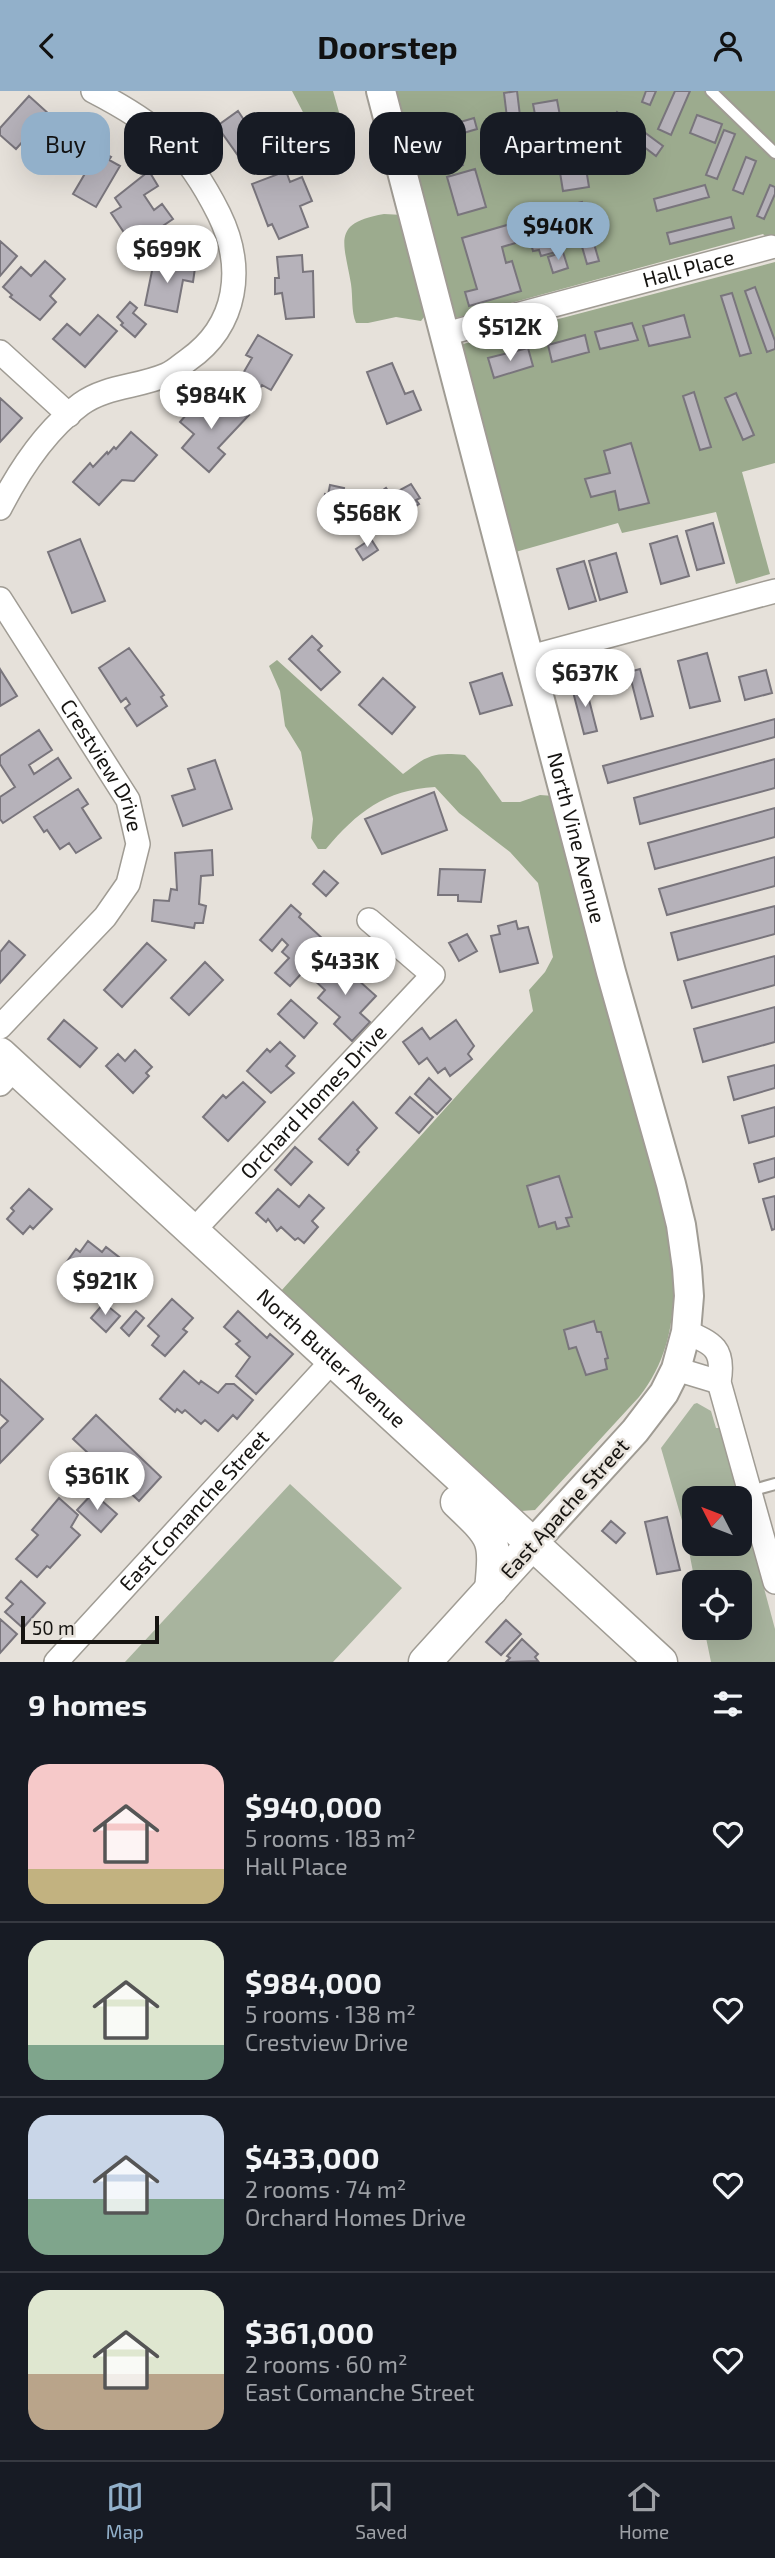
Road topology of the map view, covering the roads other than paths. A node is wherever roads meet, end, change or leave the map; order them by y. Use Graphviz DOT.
graph roads {
  1 [pos="93,91"];
  2 [pos="381,91"];
  3 [pos="710,91"];
  4 [pos="775,153"];
  5 [pos="771,247"];
  6 [pos="445,334"];
  7 [pos="0,352"];
  8 [pos="69,415"];
  9 [pos="0,509"];
  10 [pos="775,591"];
  11 [pos="0,599"];
  12 [pos="530,657"];
  13 [pos="369,920"];
  14 [pos="0,1027"];
  15 [pos="5,1068"];
  16 [pos="194,1230"];
  17 [pos="682,1348"];
  18 [pos="332,1361"];
  19 [pos="719,1382"];
  20 [pos="420,1443"];
  21 [pos="775,1484"];
  22 [pos="749,1486"];
  23 [pos="752,1490"];
  24 [pos="752,1498"];
  25 [pos="533,1543"];
  26 [pos="775,1581"];
  27 [pos="491,1590"];
  28 [pos="57,1662"];
  29 [pos="425,1662"];
  30 [pos="661,1662"];
  1 -- 8 [label="street"];
  2 -- 6 [label="street, North Vine Avenue"];
  3 -- 4 [label="lane"];
  5 -- 6 [label="street, Hall Place"];
  6 -- 12 [label="street, North Vine Avenue"];
  7 -- 8 [label="street"];
  8 -- 9 [label="street"];
  10 -- 12 [label="street"];
  11 -- 14 [label="street, Crestview Drive"];
  12 -- 17 [label="street, North Vine Avenue"];
  13 -- 16 [label="street, Orchard Homes Drive"];
  15 -- 16 [label="main road, North Butler Avenue"];
  16 -- 18 [label="main road, North Butler Avenue"];
  17 -- 19 [label="street"];
  17 -- 19 [label="street"];
  17 -- 25 [label="street, East Apache Street"];
  18 -- 20 [label="main road, North Butler Avenue"];
  18 -- 28 [label="street, East Comanche Street"];
  19 -- 22 [label="street"];
  20 -- 25 [label="main road, North Butler Avenue"];
  20 -- 27 [label="main road"];
  21 -- 23 [label="lane"];
  24 -- 26 [label="street"];
  25 -- 27 [label="main road, East Apache Street"];
  25 -- 30 [label="main road, North Butler Avenue"];
  27 -- 29 [label="main road, East Apache Street"];
}
